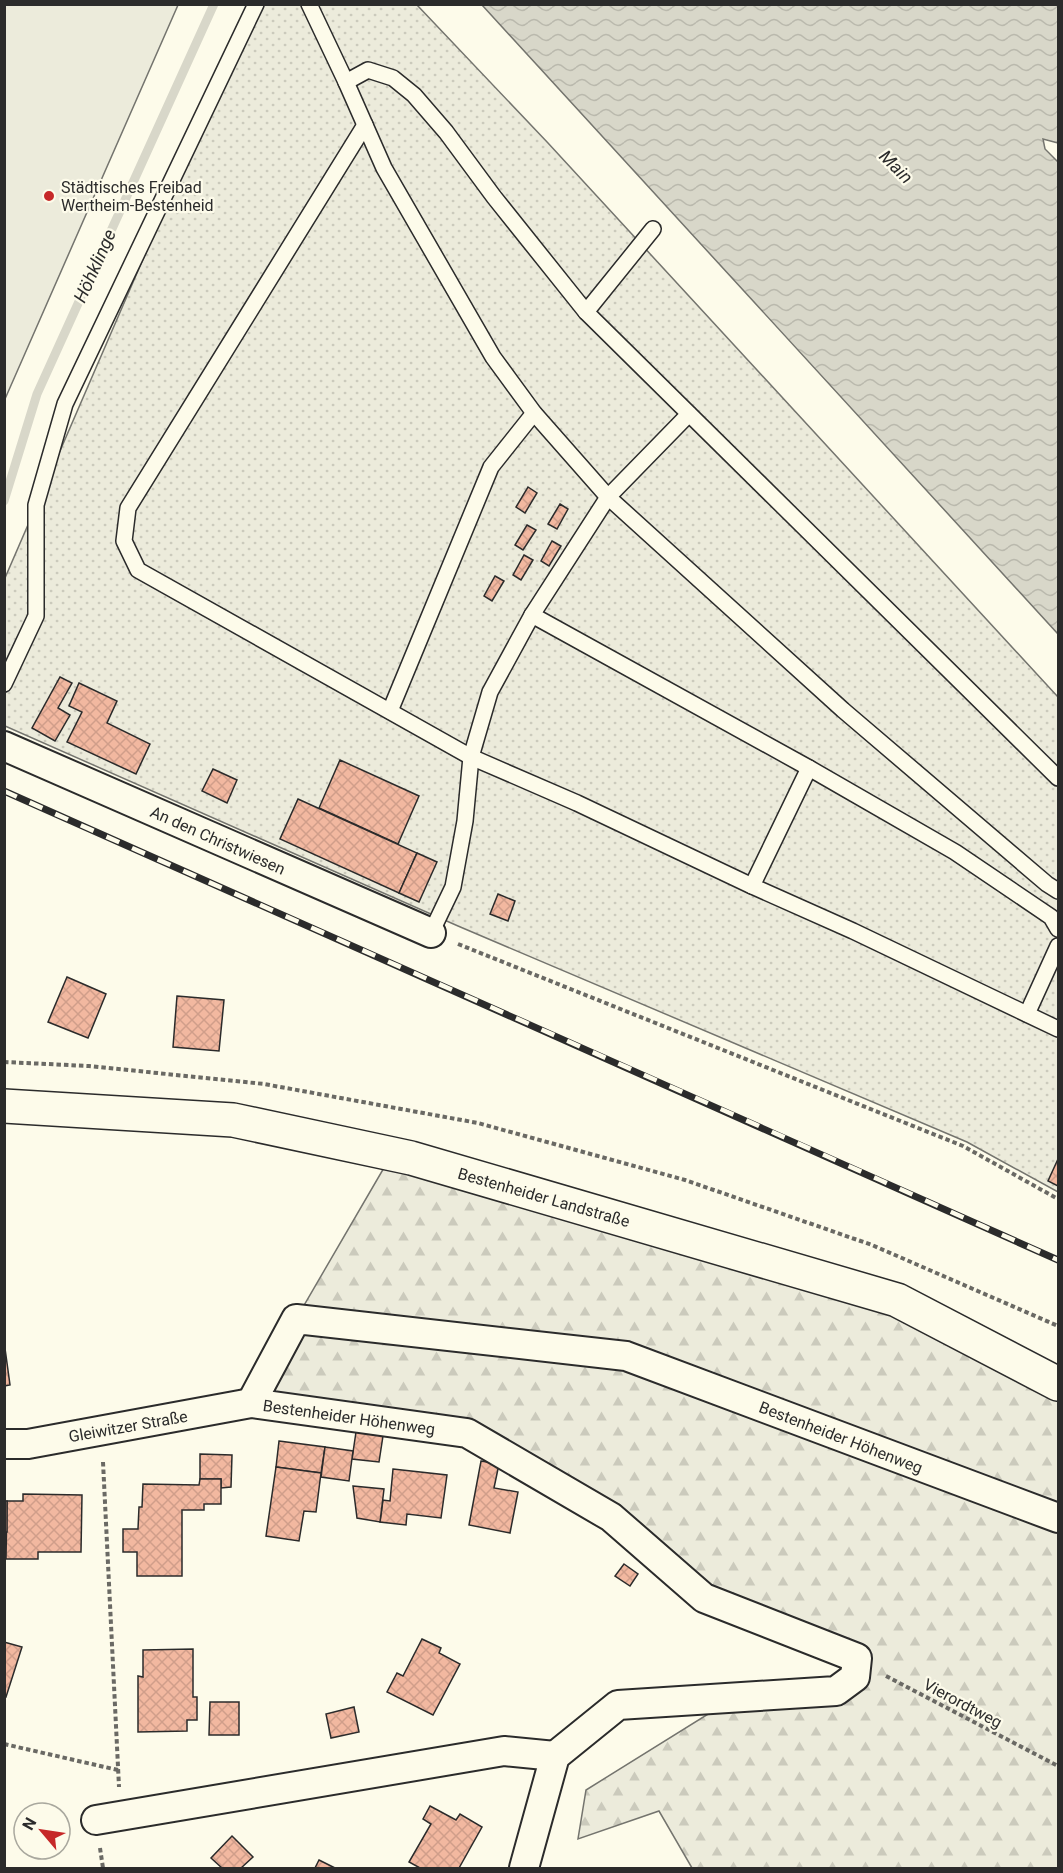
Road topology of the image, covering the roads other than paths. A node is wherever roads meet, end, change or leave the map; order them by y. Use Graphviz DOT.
graph roads {
  1 [pos="256,4"];
  2 [pos="309,4"];
  3 [pos="346,82"];
  4 [pos="365,125"];
  5 [pos="652,229"];
  6 [pos="586,312"];
  7 [pos="534,413"];
  8 [pos="688,414"];
  9 [pos="608,497"];
  10 [pos="531,615"];
  11 [pos="4,684"];
  12 [pos="390,711"];
  13 [pos="4,746"];
  14 [pos="471,757"];
  15 [pos="809,768"];
  16 [pos="1059,778"];
  17 [pos="752,886"];
  18 [pos="1059,891"];
  19 [pos="1059,929"];
  20 [pos="431,933"];
  21 [pos="1059,946"];
  22 [pos="1027,1014"];
  23 [pos="1059,1029"];
  24 [pos="4,1106"];
  25 [pos="1059,1384"];
  26 [pos="251,1403"];
  27 [pos="4,1444"];
  28 [pos="1059,1518"];
  29 [pos="555,1756"];
  30 [pos="108,1819"];
  31 [pos="524,1869"];
  1 -- 11 [label="lane"];
  2 -- 3 [label="lane"];
  3 -- 4 [label="lane"];
  3 -- 6 [label="lane"];
  4 -- 7 [label="lane"];
  4 -- 12 [label="lane"];
  5 -- 6 [label="lane"];
  6 -- 8 [label="lane"];
  7 -- 9 [label="lane"];
  7 -- 12 [label="lane"];
  8 -- 9 [label="lane"];
  8 -- 16 [label="lane"];
  9 -- 10 [label="lane"];
  9 -- 18 [label="lane"];
  10 -- 14 [label="lane"];
  10 -- 15 [label="lane"];
  12 -- 14 [label="lane"];
  13 -- 20 [label="street, An den Christwiesen"];
  14 -- 17 [label="lane"];
  14 -- 20 [label="lane"];
  15 -- 17 [label="lane"];
  15 -- 19 [label="lane"];
  17 -- 22 [label="lane"];
  21 -- 22 [label="lane"];
  22 -- 23 [label="lane"];
  24 -- 25 [label="main road, Bestenheider Landstraße"];
  26 -- 27 [label="street, Gleiwitzer Straße"];
  26 -- 28 [label="street, Bestenheider Höhenweg"];
  26 -- 29 [label="street, Bestenheider Höhenweg"];
  29 -- 30 [label="street"];
  29 -- 31 [label="street"];
}
